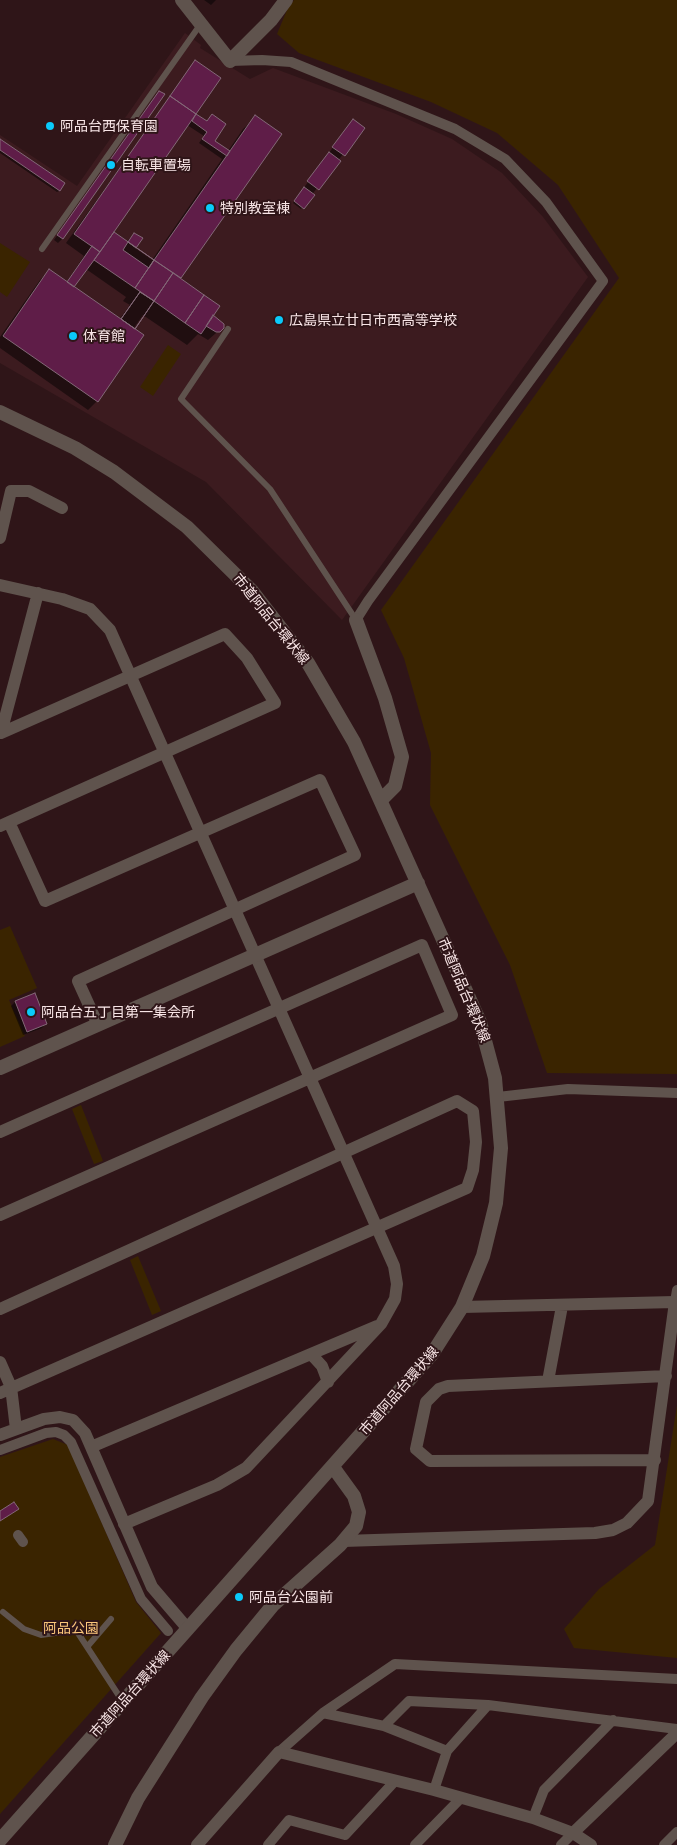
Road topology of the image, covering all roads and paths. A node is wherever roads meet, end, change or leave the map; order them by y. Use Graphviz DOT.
graph roads {
  1 [pos="182,0"];
  2 [pos="286,0"];
  3 [pos="200,24"];
  4 [pos="230,60"];
  5 [pos="42,249"];
  6 [pos="228,329"];
  7 [pos="0,412"];
  8 [pos="62,508"];
  9 [pos="0,538"];
  10 [pos="0,585"];
  11 [pos="38,593"];
  12 [pos="356,620"];
  13 [pos="131,675"];
  14 [pos="165,752"];
  15 [pos="381,800"];
  16 [pos="4,824"];
  17 [pos="200,832"];
  18 [pos="418,883"];
  19 [pos="235,910"];
  20 [pos="255,955"];
  21 [pos="279,1008"];
  22 [pos="98,1025"];
  23 [pos="0,1068"];
  24 [pos="310,1078"];
  25 [pos="677,1093"];
  26 [pos="498,1096"];
  27 [pos="0,1132"];
  28 [pos="343,1153"];
  29 [pos="0,1215"];
  30 [pos="377,1228"];
  31 [pos="676,1296"];
  32 [pos="562,1306"];
  33 [pos="462,1307"];
  34 [pos="0,1309"];
  35 [pos="381,1324"];
  36 [pos="311,1354"];
  37 [pos="0,1362"];
  38 [pos="666,1376"];
  39 [pos="548,1381"];
  40 [pos="328,1382"];
  41 [pos="6,1390"];
  42 [pos="16,1429"];
  43 [pos="0,1435"];
  44 [pos="91,1447"];
  45 [pos="0,1450"];
  46 [pos="655,1460"];
  47 [pos="332,1467"];
  48 [pos="124,1524"];
  49 [pos="343,1541"];
  50 [pos="2,1612"];
  51 [pos="110,1619"];
  52 [pos="188,1629"];
  53 [pos="168,1631"];
  54 [pos="87,1647"];
  55 [pos="677,1679"];
  56 [pos="123,1702"];
  57 [pos="488,1705"];
  58 [pos="323,1713"];
  59 [pos="613,1720"];
  60 [pos="384,1726"];
  61 [pos="677,1729"];
  62 [pos="677,1733"];
  63 [pos="447,1751"];
  64 [pos="278,1752"];
  65 [pos="396,1781"];
  66 [pos="434,1790"];
  67 [pos="461,1798"];
  68 [pos="533,1818"];
  69 [pos="677,1832"];
  70 [pos="573,1833"];
  71 [pos="0,1840"];
  72 [pos="115,1845"];
  73 [pos="197,1845"];
  74 [pos="268,1845"];
  75 [pos="415,1845"];
  76 [pos="560,1845"];
  77 [pos="591,1845"];
  78 [pos="664,1845"];
  1 -- 3 [label="street"];
  2 -- 4 [label="street"];
  3 -- 4 [label="street"];
  3 -- 5 [label="lane"];
  4 -- 12 [label="street"];
  6 -- 12 [label="lane"];
  7 -- 15 [label="street, 市道阿品台環状線"];
  8 -- 9 [label="street"];
  10 -- 11 [label="street"];
  11 -- 13 [label="street"];
  11 -- 13 [label="street"];
  12 -- 15 [label="street"];
  13 -- 14 [label="street"];
  13 -- 14 [label="street"];
  14 -- 16 [label="street"];
  14 -- 17 [label="street"];
  15 -- 18 [label="street, 市道阿品台環状線"];
  16 -- 17 [label="street"];
  17 -- 19 [label="street"];
  17 -- 19 [label="street"];
  18 -- 20 [label="street"];
  18 -- 26 [label="street, 市道阿品台環状線"];
  19 -- 20 [label="street"];
  19 -- 22 [label="street"];
  20 -- 21 [label="street"];
  20 -- 22 [label="street"];
  21 -- 24 [label="street"];
  21 -- 24 [label="street"];
  21 -- 27 [label="street"];
  22 -- 23 [label="street"];
  24 -- 28 [label="street"];
  24 -- 29 [label="street"];
  25 -- 26 [label="street"];
  26 -- 33 [label="street, 市道阿品台環状線"];
  28 -- 30 [label="street"];
  28 -- 30 [label="street"];
  28 -- 34 [label="street"];
  30 -- 35 [label="street"];
  30 -- 41 [label="street"];
  31 -- 32 [label="street"];
  31 -- 38 [label="street"];
  32 -- 33 [label="street"];
  32 -- 39 [label="street"];
  33 -- 47 [label="street, 市道阿品台環状線"];
  35 -- 36 [label="street"];
  35 -- 40 [label="street"];
  36 -- 40 [label="street"];
  36 -- 44 [label="street"];
  37 -- 41 [label="street"];
  38 -- 39 [label="street"];
  38 -- 46 [label="street"];
  39 -- 46 [label="street"];
  40 -- 48 [label="street"];
  41 -- 42 [label="street"];
  42 -- 43 [label="street"];
  42 -- 44 [label="street"];
  44 -- 48 [label="street"];
  45 -- 53 [label="street"];
  46 -- 49 [label="street"];
  47 -- 49 [label="street"];
  47 -- 52 [label="street, 市道阿品台環状線"];
  48 -- 52 [label="street"];
  49 -- 72 [label="street"];
  50 -- 54 [label="lane"];
  51 -- 54 [label="lane"];
  52 -- 56 [label="street, 市道阿品台環状線"];
  54 -- 56 [label="lane"];
  55 -- 58 [label="street"];
  56 -- 71 [label="street, 市道阿品台環状線"];
  57 -- 59 [label="street"];
  57 -- 60 [label="street"];
  57 -- 63 [label="street"];
  58 -- 60 [label="street"];
  58 -- 64 [label="street"];
  59 -- 61 [label="street"];
  59 -- 68 [label="street"];
  60 -- 63 [label="street"];
  62 -- 70 [label="street"];
  63 -- 66 [label="street"];
  64 -- 65 [label="street"];
  64 -- 73 [label="street"];
  65 -- 66 [label="street"];
  65 -- 74 [label="street"];
  66 -- 67 [label="street"];
  67 -- 68 [label="street"];
  67 -- 75 [label="street"];
  68 -- 70 [label="street"];
  69 -- 78 [label="street"];
  70 -- 76 [label="street"];
  70 -- 77 [label="street"];
}
